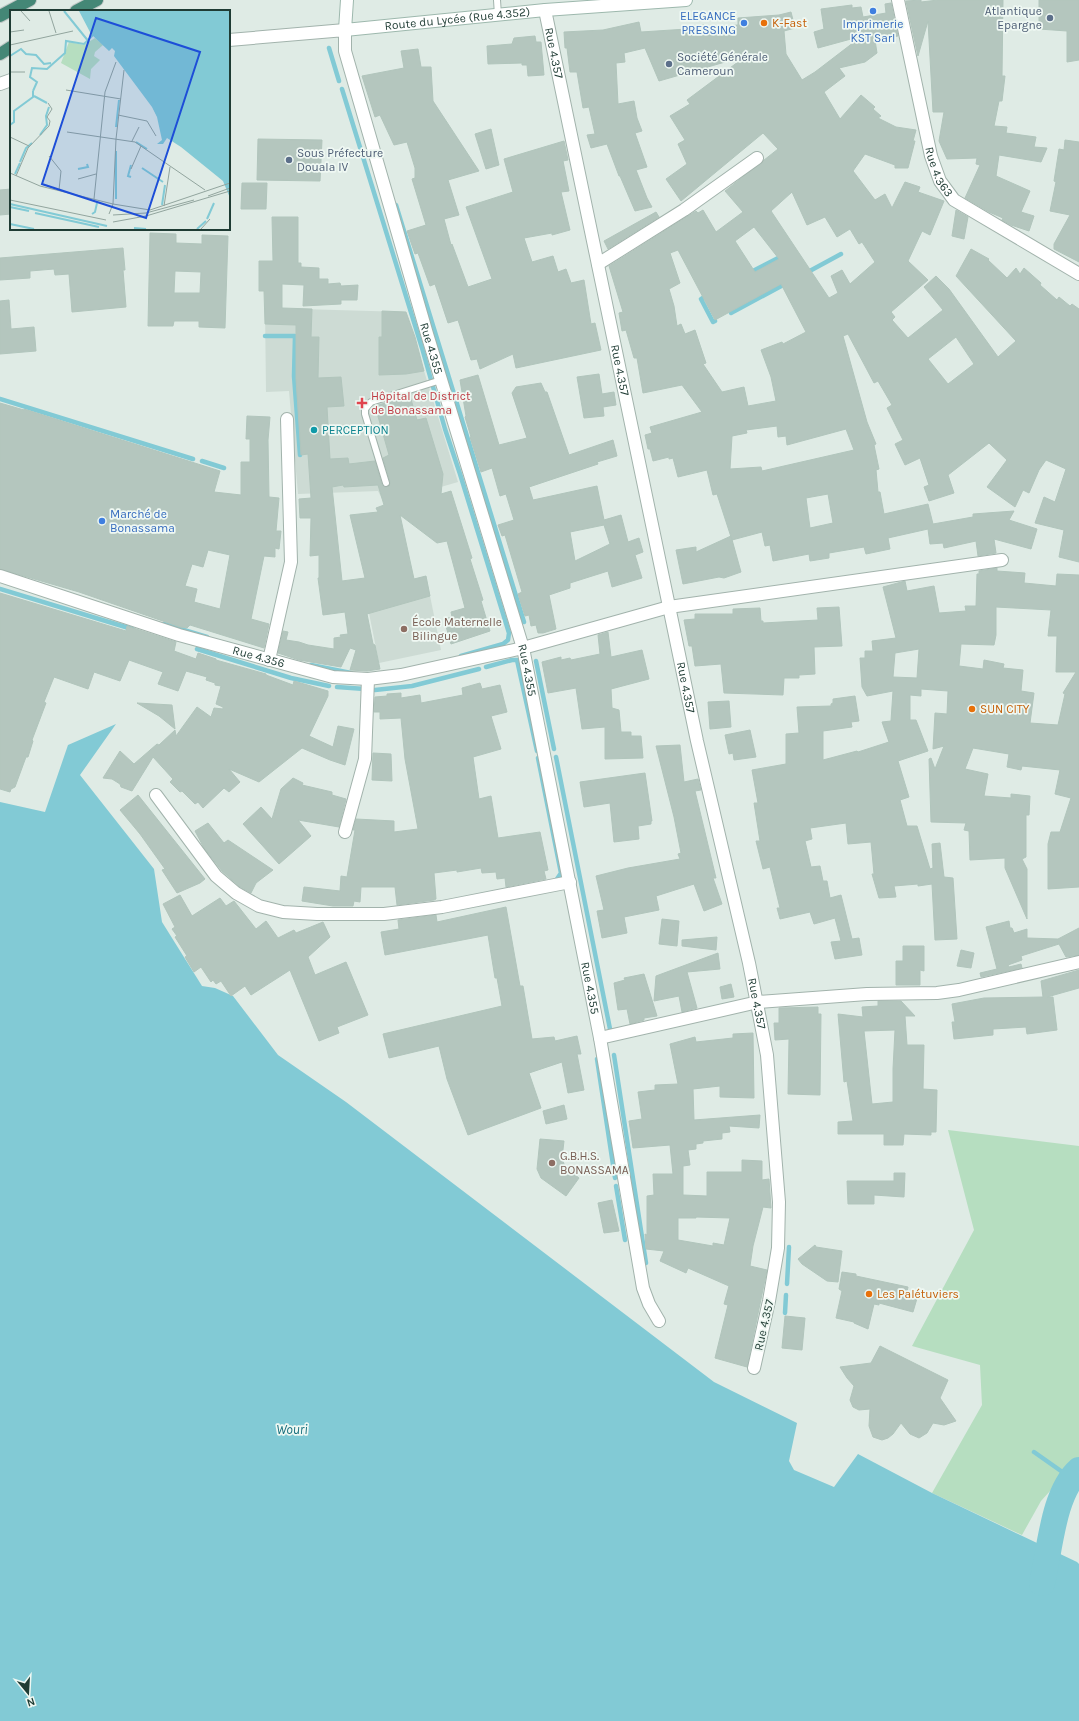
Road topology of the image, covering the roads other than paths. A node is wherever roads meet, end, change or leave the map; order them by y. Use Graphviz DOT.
graph roads {
  1 [pos="30,0"];
  2 [pos="97,0"];
  3 [pos="346,0"];
  4 [pos="497,0"];
  5 [pos="686,0"];
  6 [pos="898,0"];
  7 [pos="11,10"];
  8 [pos="78,10"];
  9 [pos="545,10"];
  10 [pos="10,11"];
  11 [pos="498,15"];
  12 [pos="0,16"];
  13 [pos="345,30"];
  14 [pos="230,40"];
  15 [pos="10,48"];
  16 [pos="0,54"];
  17 [pos="10,80"];
  18 [pos="0,84"];
  19 [pos="757,158"];
  20 [pos="598,264"];
  21 [pos="1079,274"];
  22 [pos="441,380"];
  23 [pos="287,418"];
  24 [pos="386,483"];
  25 [pos="1002,560"];
  26 [pos="0,576"];
  27 [pos="669,607"];
  28 [pos="524,648"];
  29 [pos="269,660"];
  30 [pos="368,679"];
  31 [pos="156,795"];
  32 [pos="346,832"];
  33 [pos="570,882"];
  34 [pos="1079,962"];
  35 [pos="758,1002"];
  36 [pos="600,1038"];
  37 [pos="659,1321"];
  38 [pos="754,1368"];
  1 -- 7 [label="highway"];
  2 -- 8 [label="highway"];
  3 -- 13 [label="street, Rue 4.355"];
  4 -- 11 [label="lane"];
  5 -- 9 [label="street, Route du Lycée (Rue 4.352)"];
  6 -- 21 [label="street, Rue 4.363"];
  9 -- 11 [label="street, Route du Lycée (Rue 4.352)"];
  9 -- 20 [label="street, Rue 4.357"];
  10 -- 12 [label="highway"];
  11 -- 13 [label="street, Route du Lycée (Rue 4.352)"];
  13 -- 14 [label="street, Route du Lycée (Rue 4.352)"];
  13 -- 22 [label="street, Rue 4.355"];
  15 -- 16 [label="highway"];
  17 -- 18 [label="street"];
  19 -- 20 [label="street"];
  20 -- 27 [label="street, Rue 4.357"];
  22 -- 24 [label="lane"];
  22 -- 28 [label="street, Rue 4.355"];
  23 -- 29 [label="street"];
  25 -- 27 [label="street, Rue 4.356"];
  26 -- 29 [label="street, Rue 4.356"];
  27 -- 28 [label="street, Rue 4.356"];
  27 -- 35 [label="street, Rue 4.357"];
  28 -- 30 [label="street, Rue 4.356"];
  28 -- 33 [label="street, Rue 4.355"];
  29 -- 30 [label="street, Rue 4.356"];
  30 -- 32 [label="street"];
  31 -- 33 [label="street"];
  33 -- 36 [label="street, Rue 4.355"];
  34 -- 35 [label="street"];
  35 -- 36 [label="street"];
  35 -- 38 [label="street, Rue 4.357"];
  36 -- 37 [label="street, Rue 4.355"];
}
